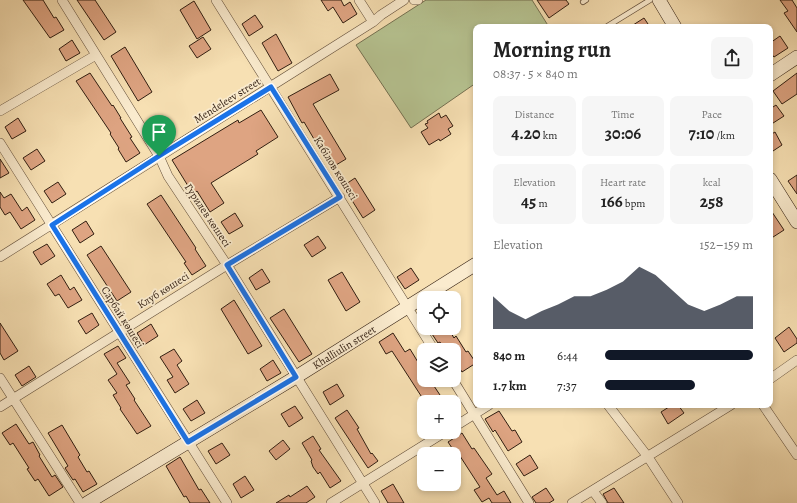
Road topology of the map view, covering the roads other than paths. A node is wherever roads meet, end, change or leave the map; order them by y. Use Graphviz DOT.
graph roads {
  1 [pos="62,0"];
  2 [pos="216,0"];
  3 [pos="359,0"];
  4 [pos="404,0"];
  5 [pos="414,0"];
  6 [pos="418,0"];
  7 [pos="650,0"];
  8 [pos="659,0"];
  9 [pos="373,22"];
  10 [pos="611,24"];
  11 [pos="674,24"];
  12 [pos="96,55"];
  13 [pos="797,57"];
  14 [pos="773,73"];
  15 [pos="271,87"];
  16 [pos="0,111"];
  17 [pos="0,143"];
  18 [pos="159,156"];
  19 [pos="773,184"];
  20 [pos="340,197"];
  21 [pos="796,218"];
  22 [pos="52,225"];
  23 [pos="0,257"];
  24 [pos="227,265"];
  25 [pos="473,266"];
  26 [pos="408,307"];
  27 [pos="119,332"];
  28 [pos="430,343"];
  29 [pos="797,360"];
  30 [pos="296,377"];
  31 [pos="773,377"];
  32 [pos="0,378"];
  33 [pos="457,387"];
  34 [pos="13,398"];
  35 [pos="0,407"];
  36 [pos="484,408"];
  37 [pos="610,408"];
  38 [pos="726,408"];
  39 [pos="765,408"];
  40 [pos="474,414"];
  41 [pos="461,422"];
  42 [pos="434,439"];
  43 [pos="188,442"];
  44 [pos="797,455"];
  45 [pos="648,457"];
  46 [pos="362,483"];
  47 [pos="593,490"];
  48 [pos="80,503"];
  49 [pos="87,503"];
  50 [pos="227,503"];
  51 [pos="331,503"];
  52 [pos="374,503"];
  53 [pos="529,503"];
  54 [pos="572,503"];
  55 [pos="602,503"];
  56 [pos="678,503"];
  1 -- 12 [label="street, Гурилев көшесі"];
  2 -- 15 [label="street, Кабілов көшесі"];
  3 -- 9 [label="street"];
  4 -- 9 [label="street, Mendeleev street"];
  5 -- 6 [label="street"];
  7 -- 10 [label="lane"];
  8 -- 11 [label="main road"];
  9 -- 15 [label="street, Mendeleev street"];
  12 -- 16 [label="street"];
  12 -- 18 [label="street, Гурилев көшесі"];
  13 -- 14 [label="main road"];
  15 -- 18 [label="street, Mendeleev street"];
  15 -- 20 [label="street, Кабілов көшесі"];
  17 -- 22 [label="street, Сарбай көшесі"];
  18 -- 22 [label="street, Mendeleev street"];
  18 -- 24 [label="street, Гурилев көшесі"];
  19 -- 21 [label="main road"];
  20 -- 24 [label="street, Клуб көшесі"];
  20 -- 26 [label="street, Кабілов көшесі"];
  22 -- 23 [label="street, Mendeleev street"];
  22 -- 27 [label="street, Сарбай көшесі"];
  24 -- 27 [label="street, Клуб көшесі"];
  24 -- 30 [label="street, Гурилев көшесі"];
  25 -- 26 [label="main road, Khalliulin street"];
  26 -- 28 [label="street, Кабілов көшесі"];
  26 -- 30 [label="main road, Khalliulin street"];
  27 -- 34 [label="street, Клуб көшесі"];
  27 -- 43 [label="street, Сарбай көшесі"];
  29 -- 31 [label="street"];
  30 -- 43 [label="main road, Khalliulin street"];
  30 -- 46 [label="street, Гурилев көшесі"];
  32 -- 34 [label="street"];
  33 -- 40 [label="street"];
  34 -- 35 [label="street, Клуб көшесі"];
  34 -- 48 [label="street"];
  36 -- 40 [label="street"];
  37 -- 45 [label="street"];
  38 -- 45 [label="street"];
  39 -- 44 [label="street"];
  40 -- 41 [label="street"];
  40 -- 53 [label="street"];
  42 -- 46 [label="street"];
  43 -- 49 [label="main road, Khalliulin street"];
  43 -- 50 [label="street, Сарбай көшесі"];
  45 -- 47 [label="street"];
  45 -- 56 [label="street"];
  46 -- 51 [label="street"];
  46 -- 52 [label="street, Гурилев көшесі"];
  47 -- 54 [label="street"];
  47 -- 55 [label="street"];
}
